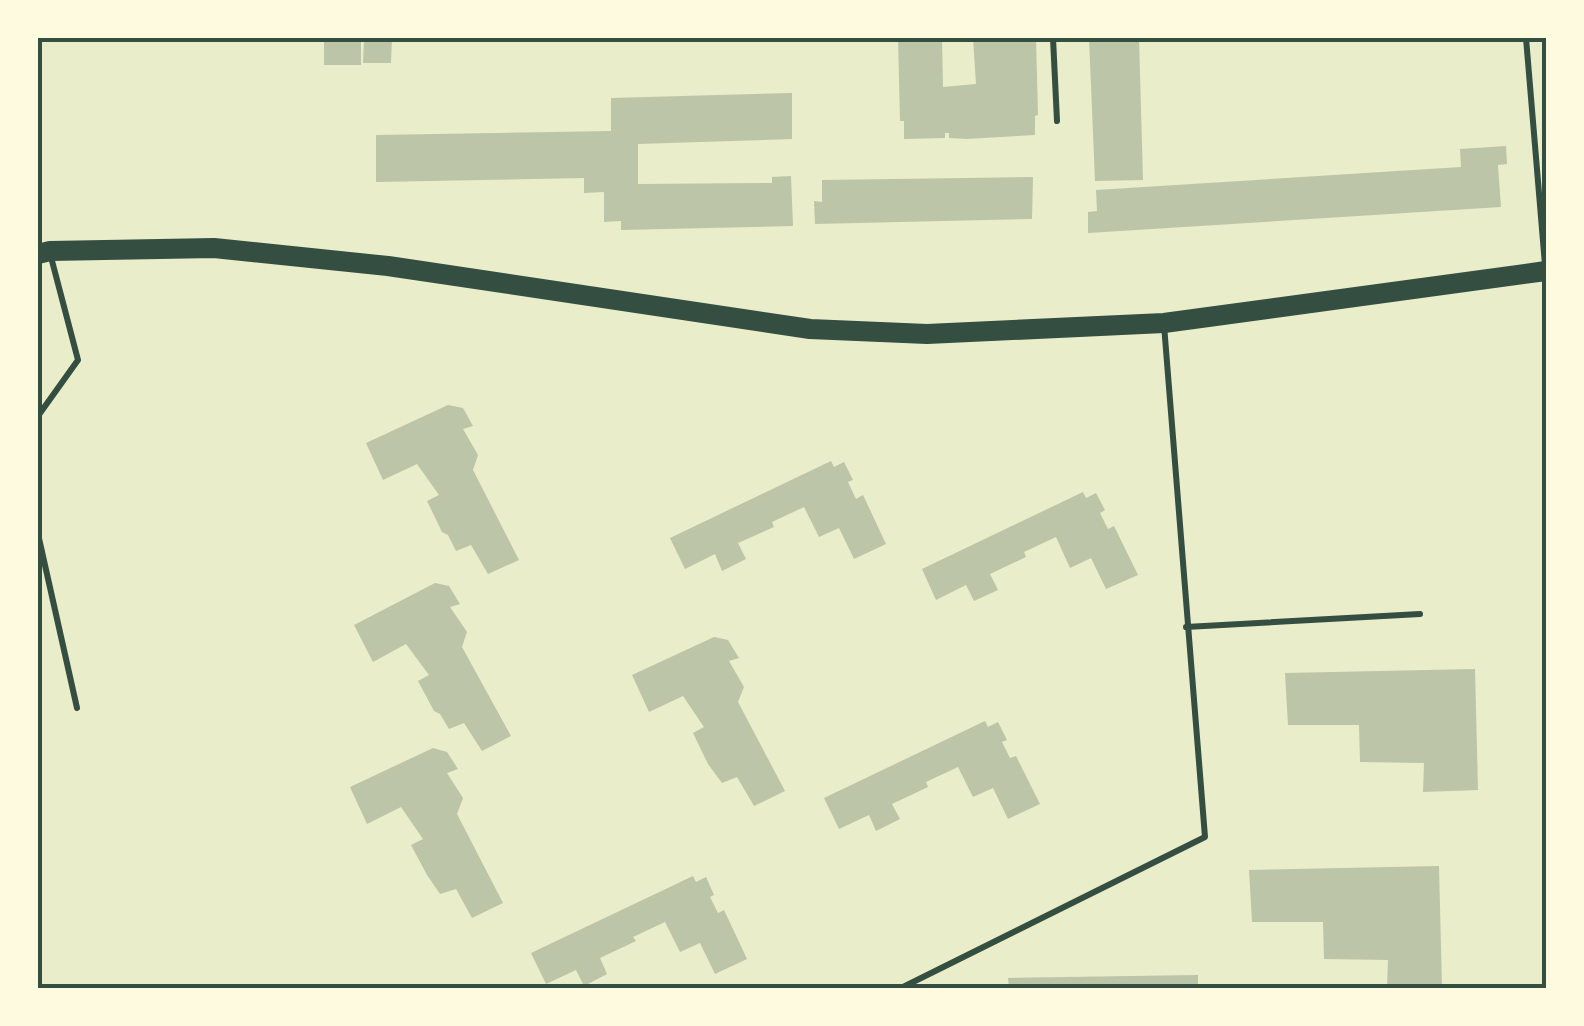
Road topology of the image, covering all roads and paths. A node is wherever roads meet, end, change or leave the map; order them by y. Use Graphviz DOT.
graph roads {
  1 [pos="1053,38"];
  2 [pos="1526,38"];
  3 [pos="1057,121"];
  4 [pos="44,252"];
  5 [pos="1546,271"];
  6 [pos="1164,324"];
  7 [pos="38,416"];
  8 [pos="38,534"];
  9 [pos="1420,614"];
  10 [pos="1186,627"];
  11 [pos="77,708"];
  12 [pos="902,988"];
  1 -- 3 [label="lane"];
  2 -- 5 [label="lane"];
  4 -- 6 [label="main road"];
  4 -- 7 [label="lane"];
  5 -- 6 [label="main road"];
  6 -- 10 [label="lane"];
  8 -- 11 [label="lane"];
  9 -- 10 [label="lane"];
  10 -- 12 [label="lane"];
}
